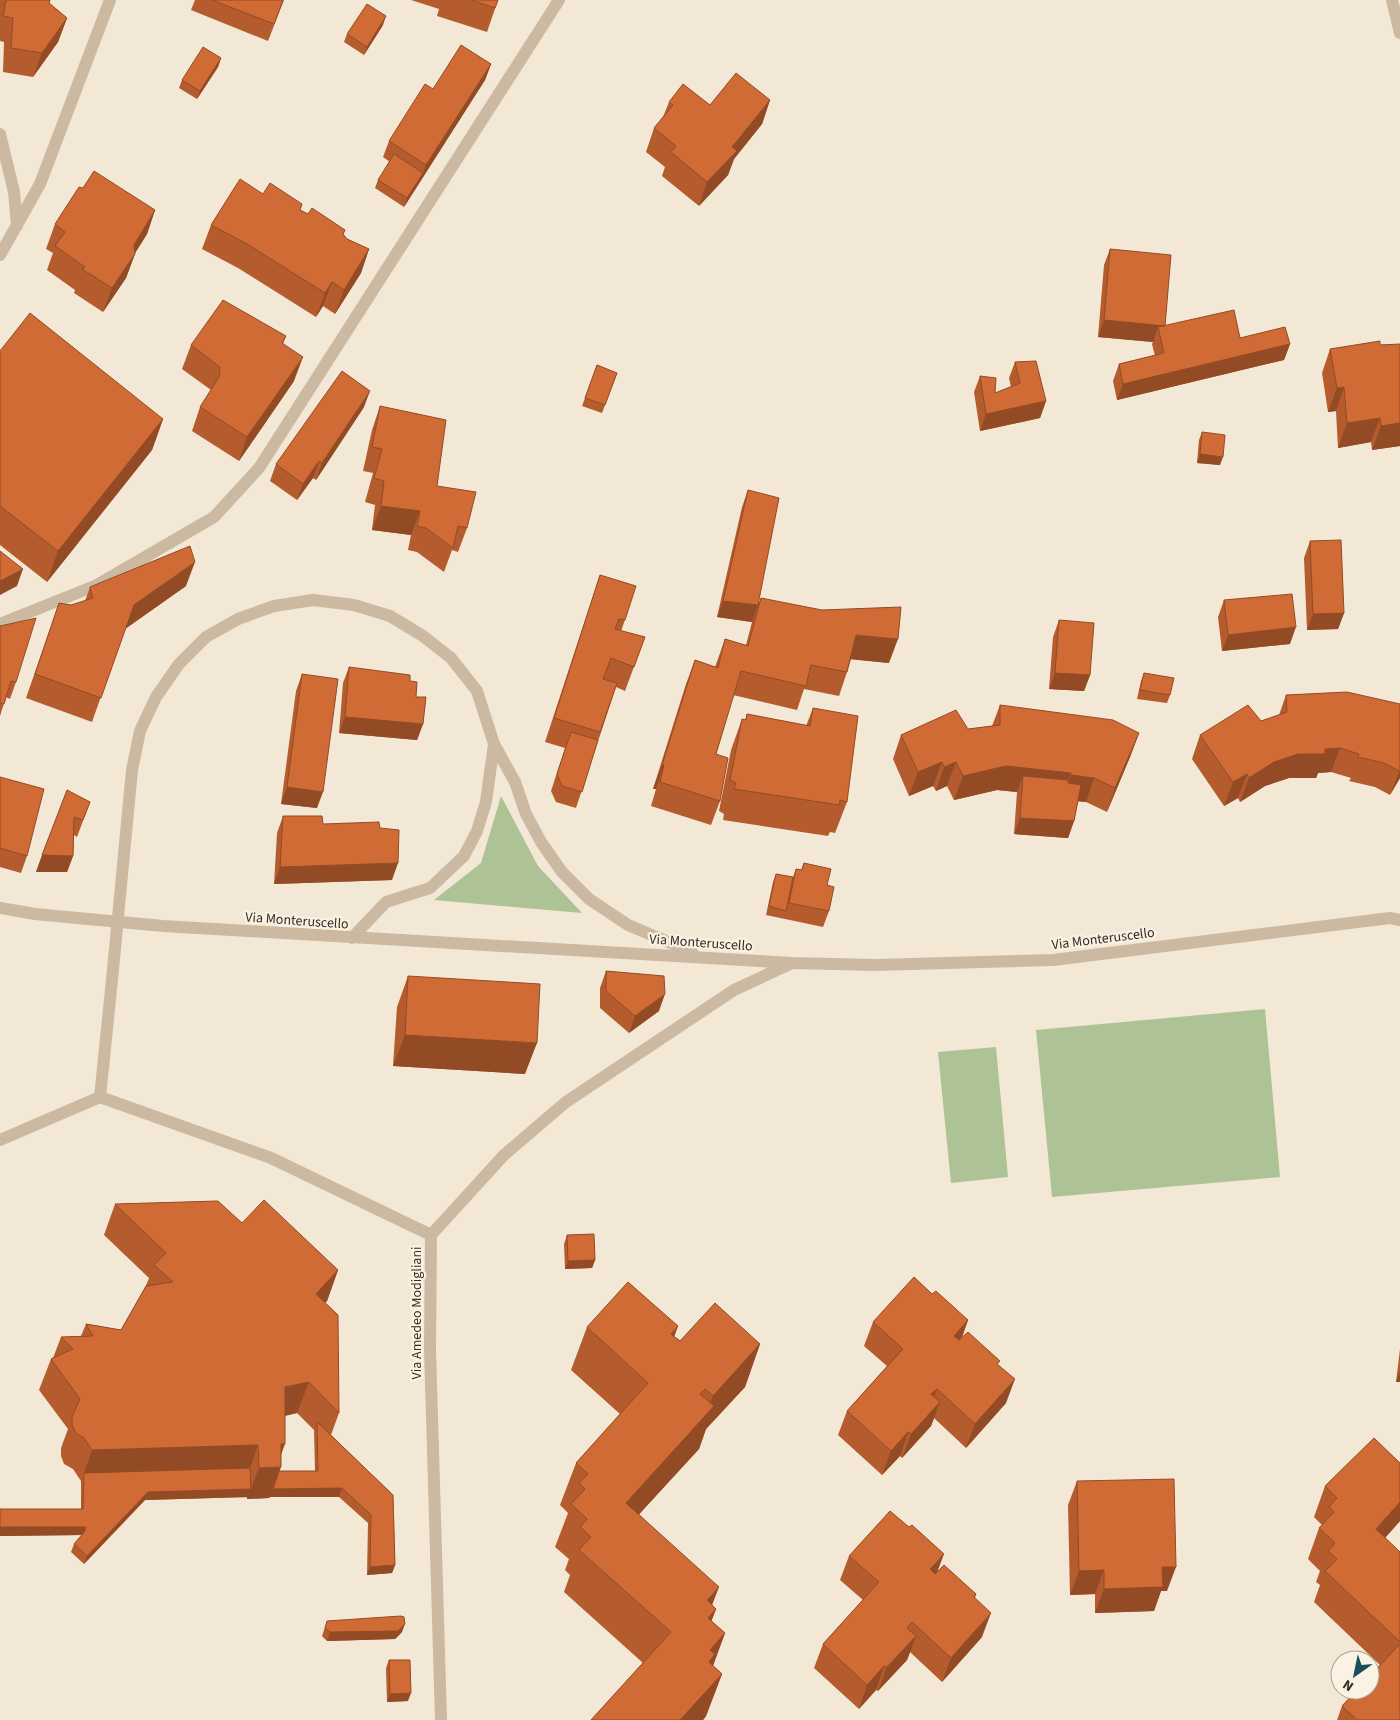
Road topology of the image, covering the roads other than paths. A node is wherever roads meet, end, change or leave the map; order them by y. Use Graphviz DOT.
graph roads {
  1 [pos="110,0"];
  2 [pos="559,0"];
  3 [pos="1392,0"];
  4 [pos="1400,33"];
  5 [pos="0,134"];
  6 [pos="17,226"];
  7 [pos="0,255"];
  8 [pos="0,624"];
  9 [pos="494,744"];
  10 [pos="0,908"];
  11 [pos="1400,920"];
  12 [pos="352,938"];
  13 [pos="701,956"];
  14 [pos="792,963"];
  15 [pos="100,1097"];
  16 [pos="0,1140"];
  17 [pos="432,1235"];
  18 [pos="441,1720"];
  1 -- 6 [label="street"];
  2 -- 8 [label="street"];
  3 -- 4 [label="street"];
  5 -- 6 [label="street"];
  6 -- 7 [label="street"];
  9 -- 12 [label="street"];
  9 -- 13 [label="street"];
  9 -- 15 [label="street, bridge"];
  10 -- 12 [label="street, Via Monteruscello"];
  11 -- 14 [label="street, Via Monteruscello"];
  12 -- 13 [label="street, Via Monteruscello"];
  13 -- 14 [label="street, Via Monteruscello"];
  14 -- 17 [label="street"];
  15 -- 16 [label="street"];
  15 -- 17 [label="street, Via Amedeo Modigliani"];
  17 -- 18 [label="street, Via Amedeo Modigliani"];
}
